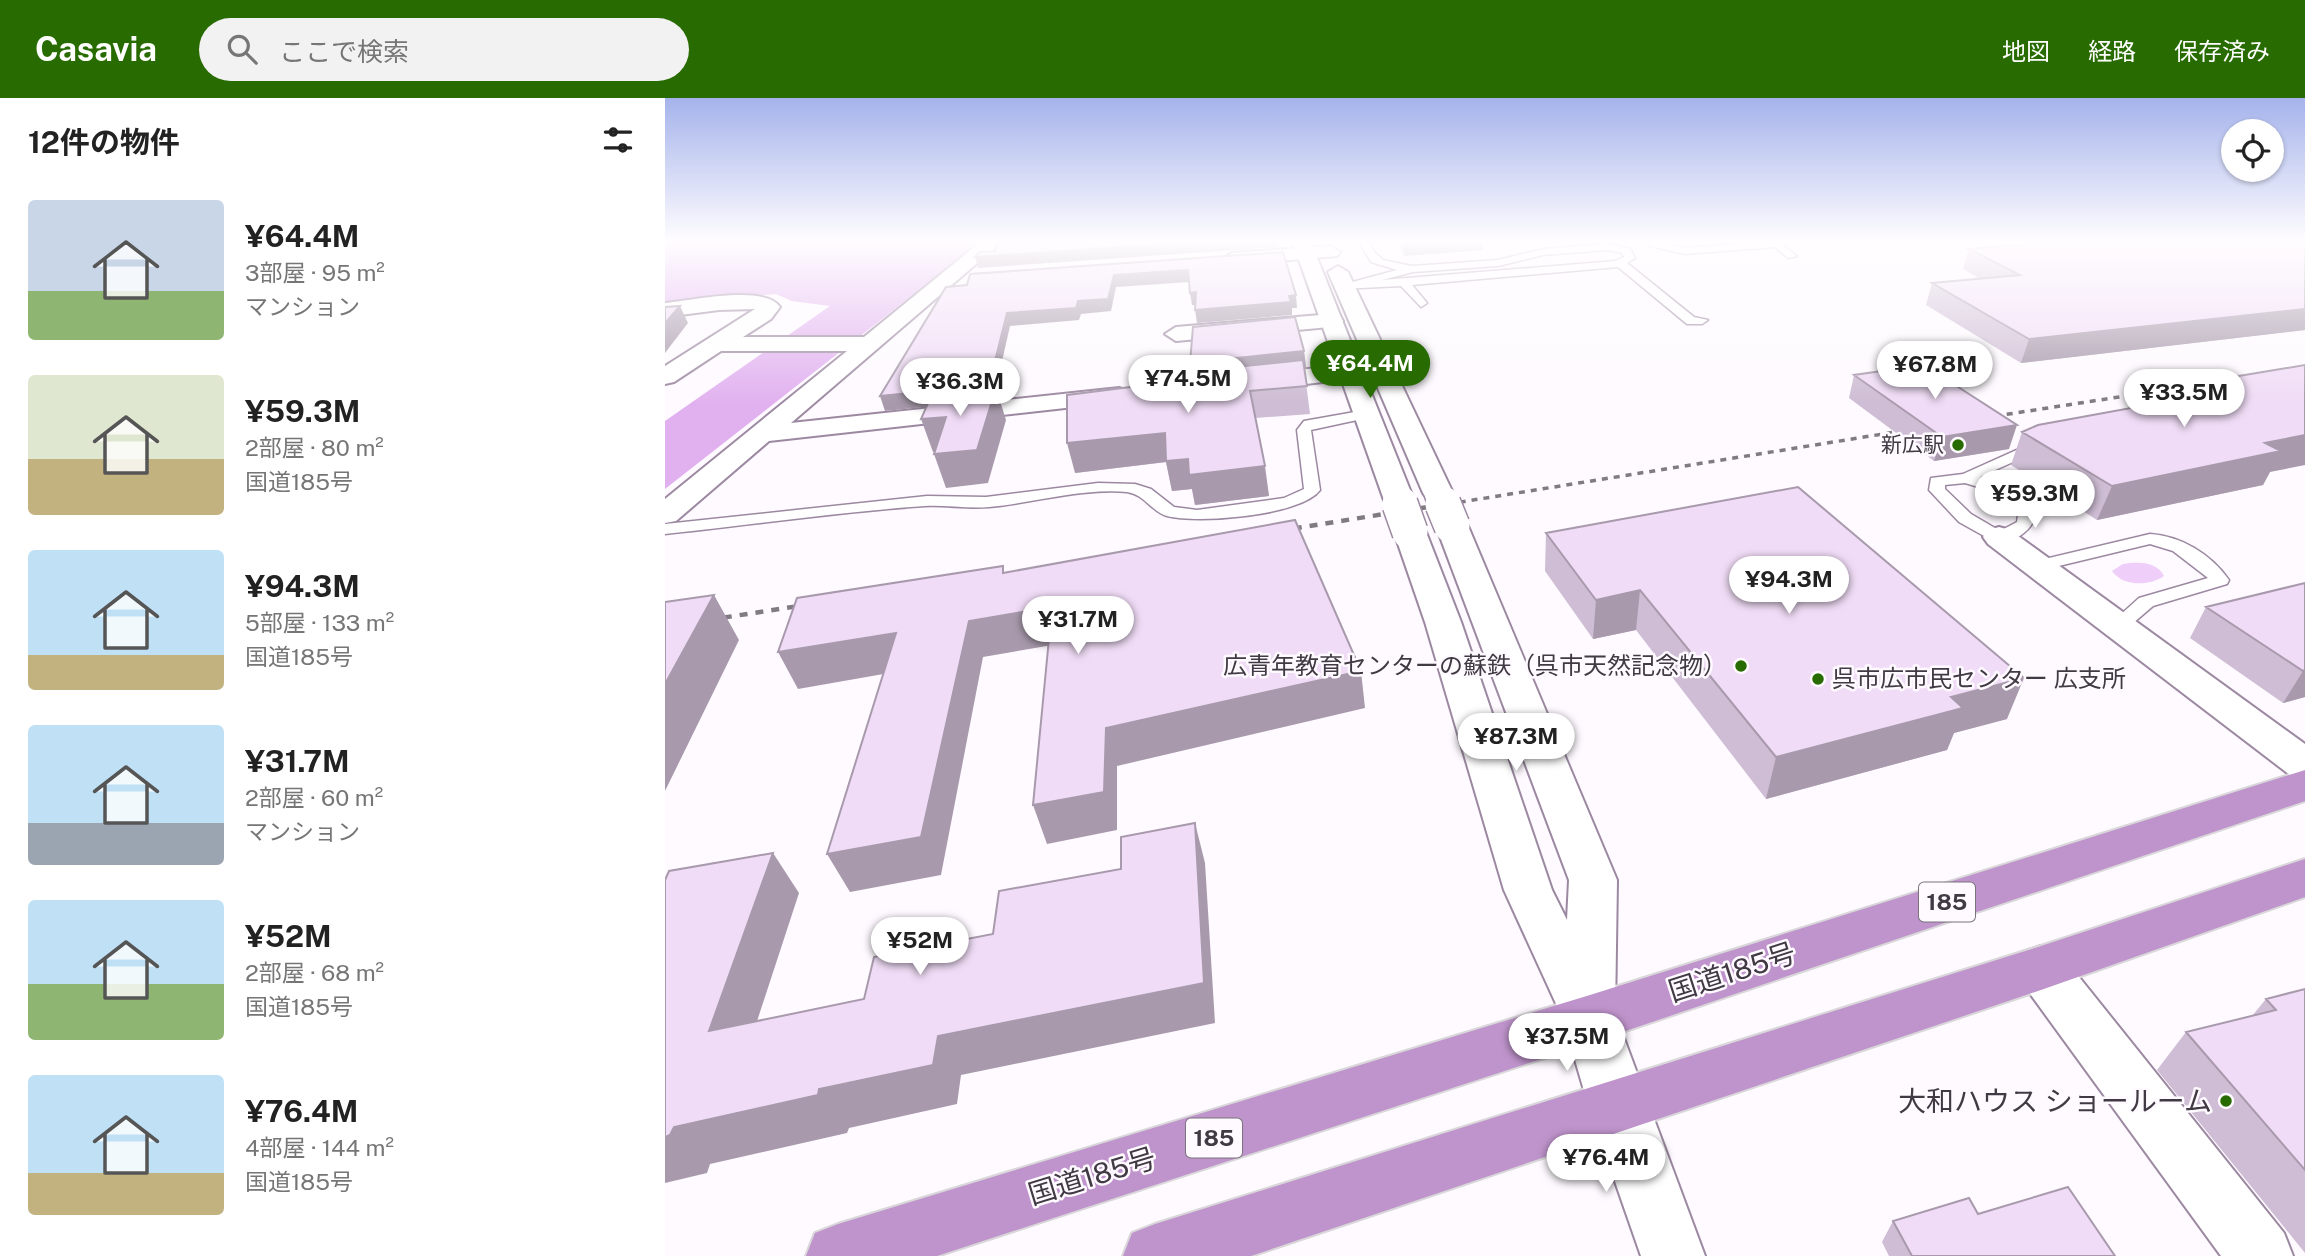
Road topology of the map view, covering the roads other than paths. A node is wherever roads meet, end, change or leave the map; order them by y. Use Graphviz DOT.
graph roads {
  1 [pos="928,294"];
  2 [pos="1332,294"];
  3 [pos="1336,294"];
  4 [pos="1414,294"];
  5 [pos="1668,294"];
  6 [pos="1670,294"];
  7 [pos="1421,303"];
  8 [pos="665,310"];
  9 [pos="1332,321"];
  10 [pos="1176,334"];
  11 [pos="716,344"];
  12 [pos="867,344"];
  13 [pos="1382,369"];
  14 [pos="1351,372"];
  15 [pos="665,377"];
  16 [pos="1227,385"];
  17 [pos="1145,394"];
  18 [pos="1366,414"];
  19 [pos="761,434"];
  20 [pos="2061,440"];
  21 [pos="1966,478"];
  22 [pos="665,514"];
  23 [pos="665,529"];
  24 [pos="1999,537"];
  25 [pos="2038,566"];
  26 [pos="2118,626"];
  27 [pos="2305,765"];
  28 [pos="2305,785"];
  29 [pos="2305,878"];
  30 [pos="2041,968"];
  31 [pos="1590,1019"];
  32 [pos="1617,1104"];
  33 [pos="838,1256"];
  34 [pos="1154,1256"];
  35 [pos="1673,1256"];
  36 [pos="2261,1256"];
  1 -- 12 [label="street"];
  2 -- 9 [label="street"];
  3 -- 13 [label="street"];
  4 -- 7 [label="lane"];
  5 -- 6 [label="lane"];
  8 -- 11 [label="street"];
  9 -- 10 [label="street"];
  9 -- 14 [label="street"];
  11 -- 12 [label="street"];
  11 -- 15 [label="street"];
  12 -- 19 [label="street"];
  13 -- 14 [label="street"];
  13 -- 31 [label="street"];
  14 -- 16 [label="street"];
  14 -- 18 [label="street"];
  17 -- 19 [label="street"];
  18 -- 23 [label="lane"];
  18 -- 31 [label="street"];
  19 -- 22 [label="street"];
  20 -- 21 [label="lane"];
  21 -- 24 [label="lane"];
  21 -- 24 [label="lane"];
  24 -- 25 [label="street"];
  25 -- 26 [label="street"];
  25 -- 26 [label="lane"];
  26 -- 27 [label="street"];
  28 -- 31 [label="highway, 国道185号 / 185"];
  29 -- 30 [label="highway"];
  30 -- 32 [label="highway"];
  30 -- 36 [label="street"];
  31 -- 32 [label="street"];
  31 -- 33 [label="highway, 国道185号 / 185"];
  32 -- 34 [label="highway"];
  32 -- 35 [label="street"];
}
